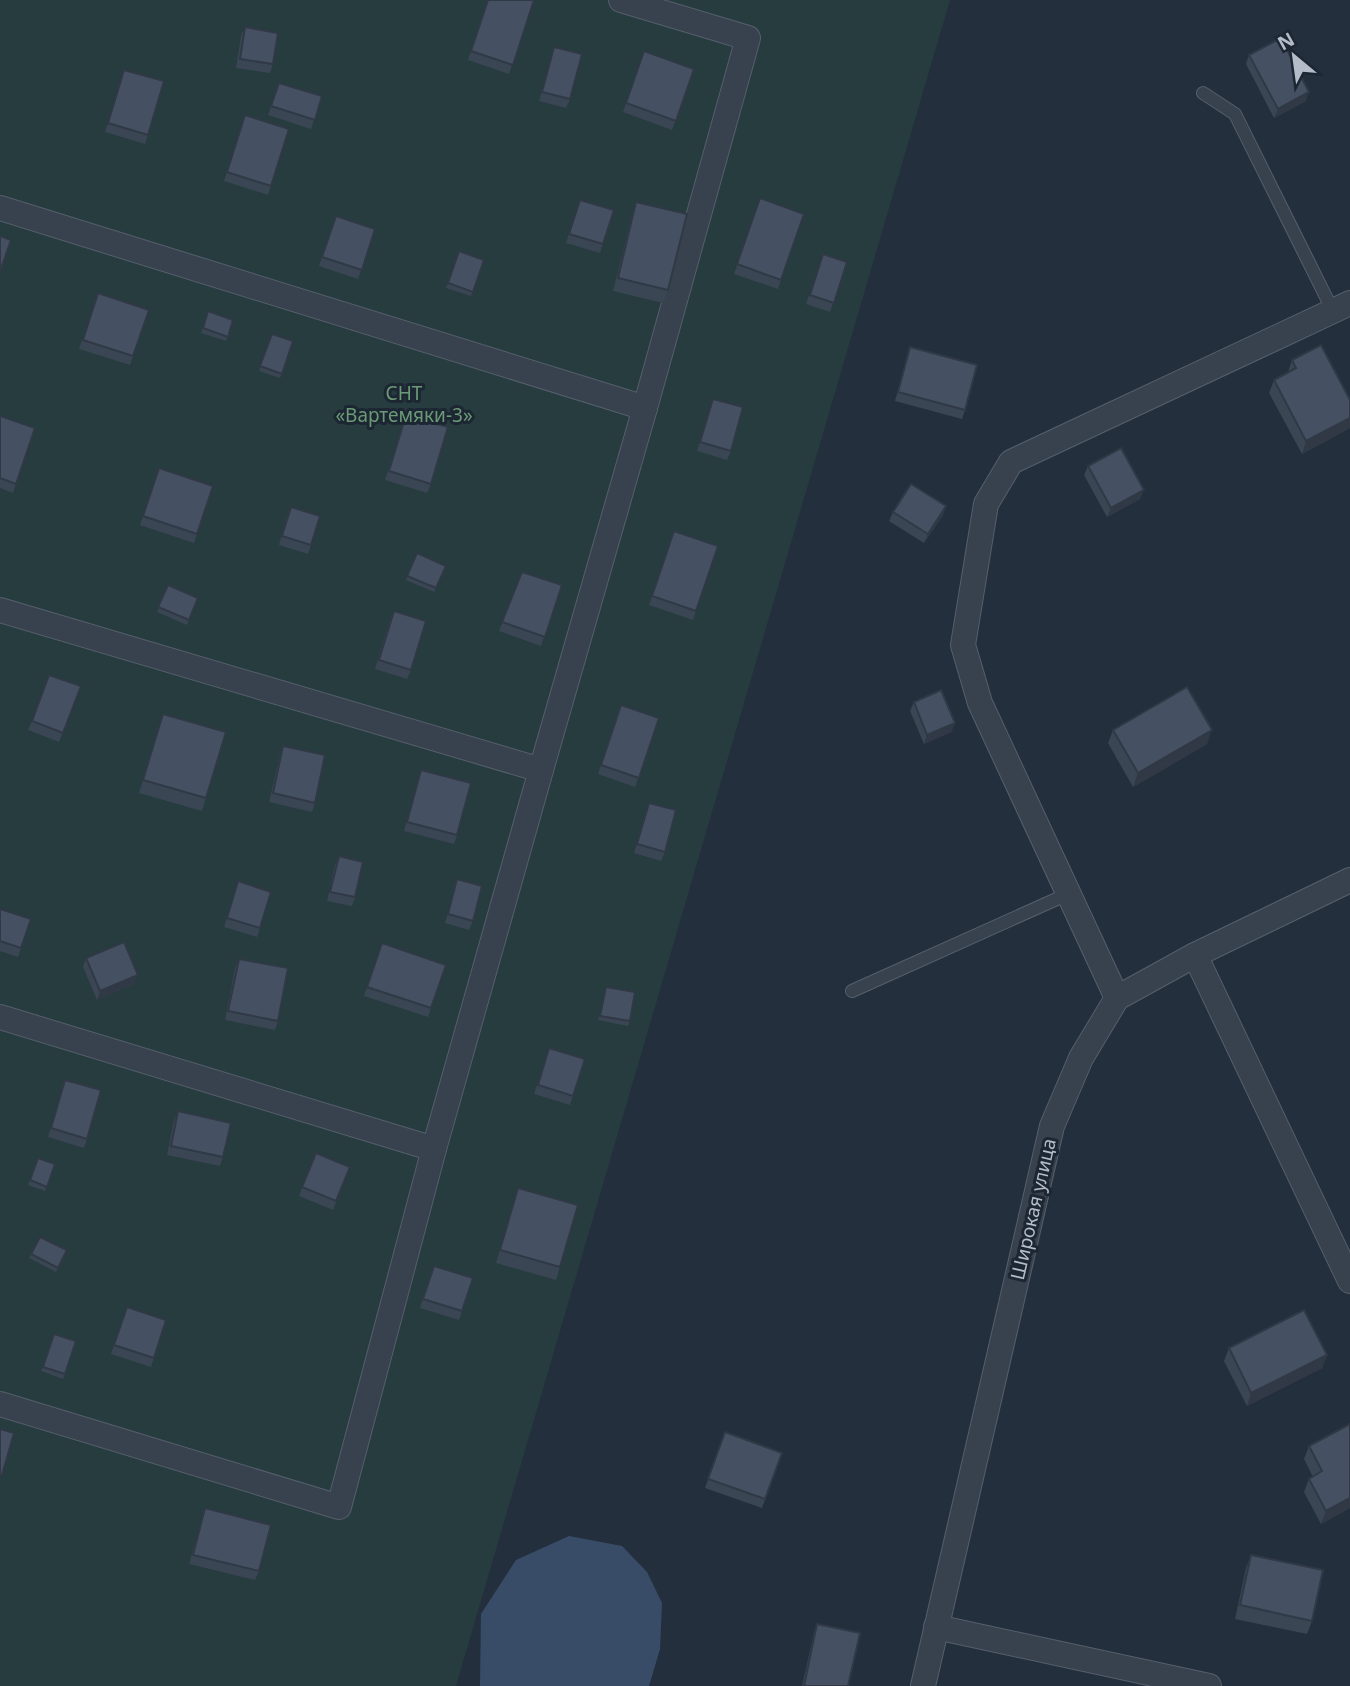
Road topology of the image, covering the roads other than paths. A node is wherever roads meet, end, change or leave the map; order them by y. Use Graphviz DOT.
graph roads {
  1 [pos="621,0"];
  2 [pos="1203,93"];
  3 [pos="0,208"];
  4 [pos="1341,307"];
  5 [pos="645,408"];
  6 [pos="0,610"];
  7 [pos="541,770"];
  8 [pos="1350,880"];
  9 [pos="1070,893"];
  10 [pos="1195,955"];
  11 [pos="852,991"];
  12 [pos="1117,998"];
  13 [pos="0,1017"];
  14 [pos="434,1149"];
  15 [pos="1350,1281"];
  16 [pos="0,1404"];
  17 [pos="936,1627"];
  18 [pos="923,1686"];
  19 [pos="1209,1686"];
  1 -- 5 [label="street"];
  2 -- 4 [label="lane"];
  3 -- 5 [label="street"];
  4 -- 9 [label="street"];
  5 -- 7 [label="street"];
  6 -- 7 [label="street"];
  7 -- 14 [label="street"];
  8 -- 10 [label="street"];
  9 -- 11 [label="lane"];
  9 -- 12 [label="street"];
  10 -- 12 [label="street"];
  10 -- 15 [label="street"];
  12 -- 17 [label="street, Широкая улица"];
  13 -- 14 [label="street"];
  14 -- 16 [label="street"];
  17 -- 18 [label="street, Широкая улица"];
  17 -- 19 [label="street"];
}
